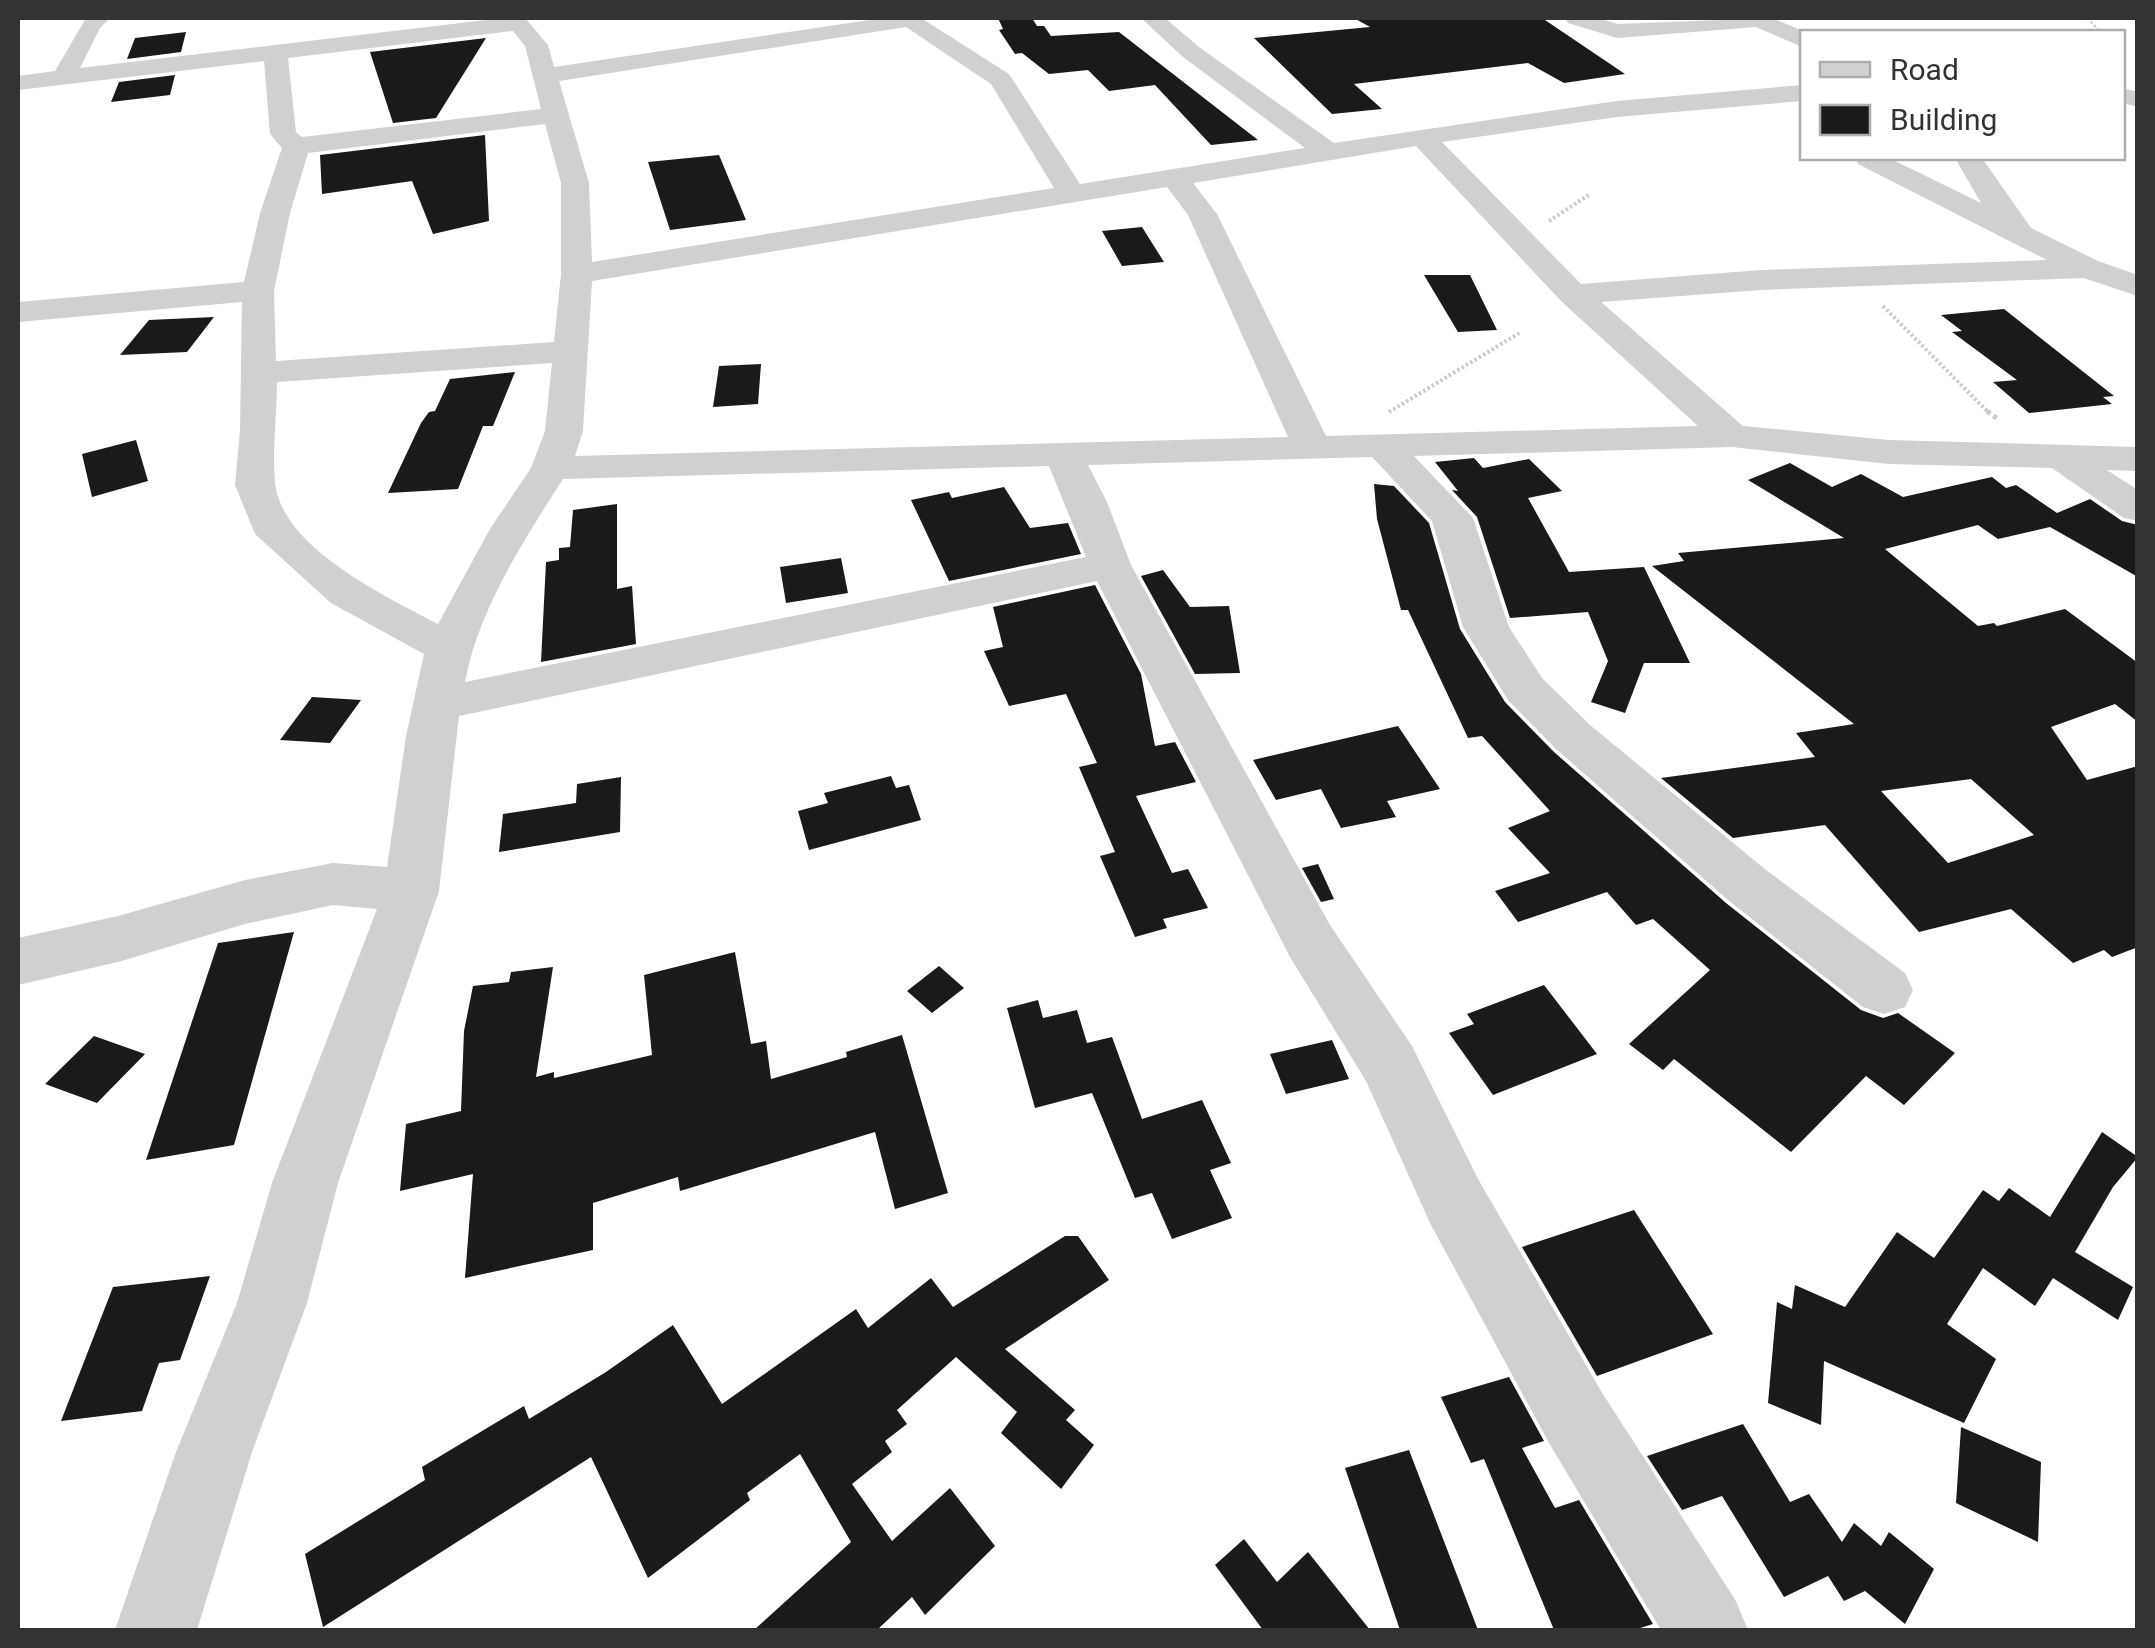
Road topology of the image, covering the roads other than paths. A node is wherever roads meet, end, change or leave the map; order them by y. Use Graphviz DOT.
graph roads {
  1 [pos="99,18"];
  2 [pos="1152,18"];
  3 [pos="1576,18"];
  4 [pos="909,19"];
  5 [pos="1758,19"];
  6 [pos="516,21"];
  7 [pos="1800,39"];
  8 [pos="275,52"];
  9 [pos="64,77"];
  10 [pos="18,83"];
  11 [pos="1800,93"];
  12 [pos="551,96"];
  13 [pos="1744,96"];
  14 [pos="1786,118"];
  15 [pos="1424,138"];
  16 [pos="296,146"];
  17 [pos="1331,154"];
  18 [pos="1872,160"];
  19 [pos="1971,160"];
  20 [pos="1173,176"];
  21 [pos="1072,193"];
  22 [pos="2025,235"];
  23 [pos="2087,268"];
  24 [pos="577,274"];
  25 [pos="2138,286"];
  26 [pos="258,291"];
  27 [pos="1573,294"];
  28 [pos="18,312"];
  29 [pos="570,351"];
  30 [pos="258,372"];
  31 [pos="1732,436"];
  32 [pos="1383,446"];
  33 [pos="1319,448"];
  34 [pos="2060,456"];
  35 [pos="1064,457"];
  36 [pos="2138,459"];
  37 [pos="551,468"];
  38 [pos="2138,509"];
  39 [pos="1110,565"];
  40 [pos="448,648"];
  41 [pos="437,704"];
  42 [pos="411,891"];
  43 [pos="18,961"];
  44 [pos="1884,990"];
  45 [pos="156,1630"];
  46 [pos="1706,1630"];
  1 -- 9 [label="street"];
  2 -- 17 [label="street"];
  3 -- 5 [label="street"];
  4 -- 12 [label="street"];
  4 -- 21 [label="street"];
  5 -- 7 [label="street"];
  6 -- 8 [label="street"];
  6 -- 12 [label="street"];
  8 -- 9 [label="street"];
  8 -- 16 [label="street"];
  9 -- 10 [label="street"];
  11 -- 13 [label="street"];
  12 -- 16 [label="street"];
  12 -- 24 [label="street"];
  13 -- 14 [label="street"];
  13 -- 15 [label="street"];
  15 -- 17 [label="street"];
  15 -- 27 [label="street"];
  16 -- 26 [label="street"];
  17 -- 20 [label="street"];
  18 -- 22 [label="street"];
  19 -- 22 [label="street"];
  20 -- 21 [label="street"];
  20 -- 33 [label="street"];
  21 -- 24 [label="street"];
  22 -- 23 [label="street"];
  23 -- 25 [label="street"];
  23 -- 27 [label="street"];
  24 -- 29 [label="street"];
  26 -- 28 [label="street"];
  26 -- 30 [label="street"];
  27 -- 31 [label="street"];
  29 -- 30 [label="street"];
  29 -- 37 [label="street"];
  30 -- 40 [label="street"];
  31 -- 32 [label="street"];
  31 -- 34 [label="street"];
  32 -- 33 [label="street"];
  32 -- 44 [label="street"];
  33 -- 35 [label="street"];
  34 -- 36 [label="street"];
  34 -- 38 [label="street"];
  35 -- 37 [label="street"];
  35 -- 39 [label="street"];
  37 -- 40 [label="street"];
  39 -- 41 [label="street"];
  39 -- 46 [label="street"];
  40 -- 41 [label="street"];
  41 -- 42 [label="street"];
  42 -- 43 [label="street"];
  42 -- 45 [label="street"];
}
